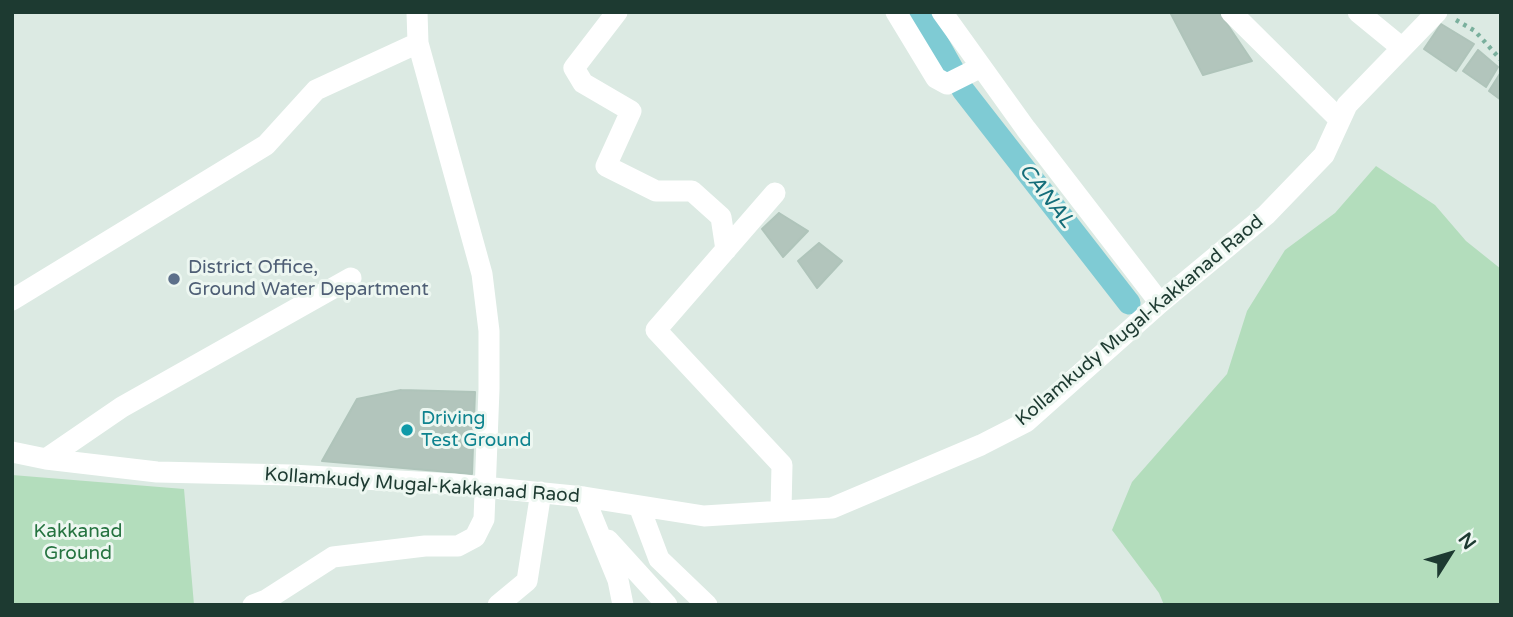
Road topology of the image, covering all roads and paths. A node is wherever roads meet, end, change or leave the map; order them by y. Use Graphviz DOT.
graph roads {
  1 [pos="417,12"];
  2 [pos="617,12"];
  3 [pos="896,12"];
  4 [pos="943,12"];
  5 [pos="1231,12"];
  6 [pos="1358,12"];
  7 [pos="1446,15"];
  8 [pos="418,43"];
  9 [pos="1402,48"];
  10 [pos="1501,60"];
  11 [pos="981,67"];
  12 [pos="1340,120"];
  13 [pos="775,193"];
  14 [pos="726,250"];
  15 [pos="351,278"];
  16 [pos="12,300"];
  17 [pos="1160,303"];
  18 [pos="12,452"];
  19 [pos="46,459"];
  20 [pos="484,487"];
  21 [pos="541,492"];
  22 [pos="584,497"];
  23 [pos="639,506"];
  24 [pos="781,510"];
  25 [pos="599,531"];
  26 [pos="253,605"];
  27 [pos="498,605"];
  28 [pos="624,605"];
  29 [pos="667,605"];
  30 [pos="707,605"];
  1 -- 8 [label="street"];
  2 -- 14 [label="street"];
  3 -- 11 [label="street"];
  4 -- 11 [label="street"];
  5 -- 12 [label="street"];
  6 -- 9 [label="street"];
  7 -- 9 [label="street, Kollamkudy Mugal-Kakkanad Raod"];
  7 -- 10 [label="path"];
  8 -- 16 [label="street"];
  8 -- 20 [label="street"];
  9 -- 12 [label="street, Kollamkudy Mugal-Kakkanad Raod"];
  11 -- 17 [label="street"];
  12 -- 17 [label="street, Kollamkudy Mugal-Kakkanad Raod"];
  13 -- 14 [label="street"];
  14 -- 24 [label="street"];
  15 -- 19 [label="street"];
  17 -- 24 [label="street, Kollamkudy Mugal-Kakkanad Raod"];
  18 -- 19 [label="street, Kollamkudy Mugal-Kakkanad Raod"];
  19 -- 20 [label="street, Kollamkudy Mugal-Kakkanad Raod"];
  20 -- 21 [label="street, Kollamkudy Mugal-Kakkanad Raod"];
  20 -- 26 [label="street"];
  21 -- 22 [label="street, Kollamkudy Mugal-Kakkanad Raod"];
  21 -- 27 [label="street"];
  22 -- 23 [label="street, Kollamkudy Mugal-Kakkanad Raod"];
  22 -- 25 [label="street"];
  23 -- 24 [label="street, Kollamkudy Mugal-Kakkanad Raod"];
  23 -- 30 [label="street"];
  25 -- 28 [label="street"];
  25 -- 29 [label="street"];
}
